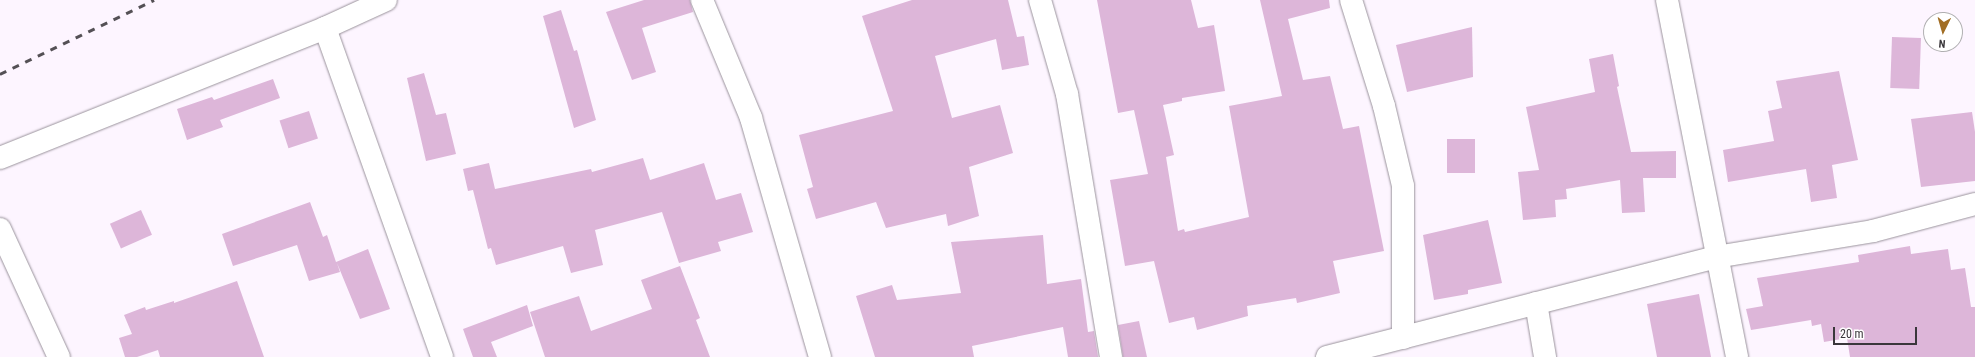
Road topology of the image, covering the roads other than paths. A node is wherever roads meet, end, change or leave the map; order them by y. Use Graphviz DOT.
graph roads {
  1 [pos="386,0"];
  2 [pos="702,0"];
  3 [pos="1040,0"];
  4 [pos="1351,0"];
  5 [pos="1667,0"];
  6 [pos="325,28"];
  7 [pos="0,158"];
  8 [pos="1975,204"];
  9 [pos="0,229"];
  10 [pos="1716,257"];
  11 [pos="1536,303"];
  12 [pos="1402,338"];
  13 [pos="1334,356"];
  14 [pos="59,357"];
  15 [pos="442,357"];
  16 [pos="820,357"];
  17 [pos="1111,357"];
  18 [pos="1545,357"];
  19 [pos="1737,357"];
  1 -- 6 [label="street"];
  2 -- 16 [label="street"];
  3 -- 17 [label="street"];
  4 -- 12 [label="street"];
  5 -- 10 [label="street"];
  6 -- 7 [label="street"];
  6 -- 15 [label="street"];
  8 -- 10 [label="street"];
  9 -- 14 [label="street"];
  10 -- 11 [label="street"];
  10 -- 19 [label="street"];
  11 -- 12 [label="street"];
  11 -- 18 [label="street"];
  12 -- 13 [label="street"];
}
